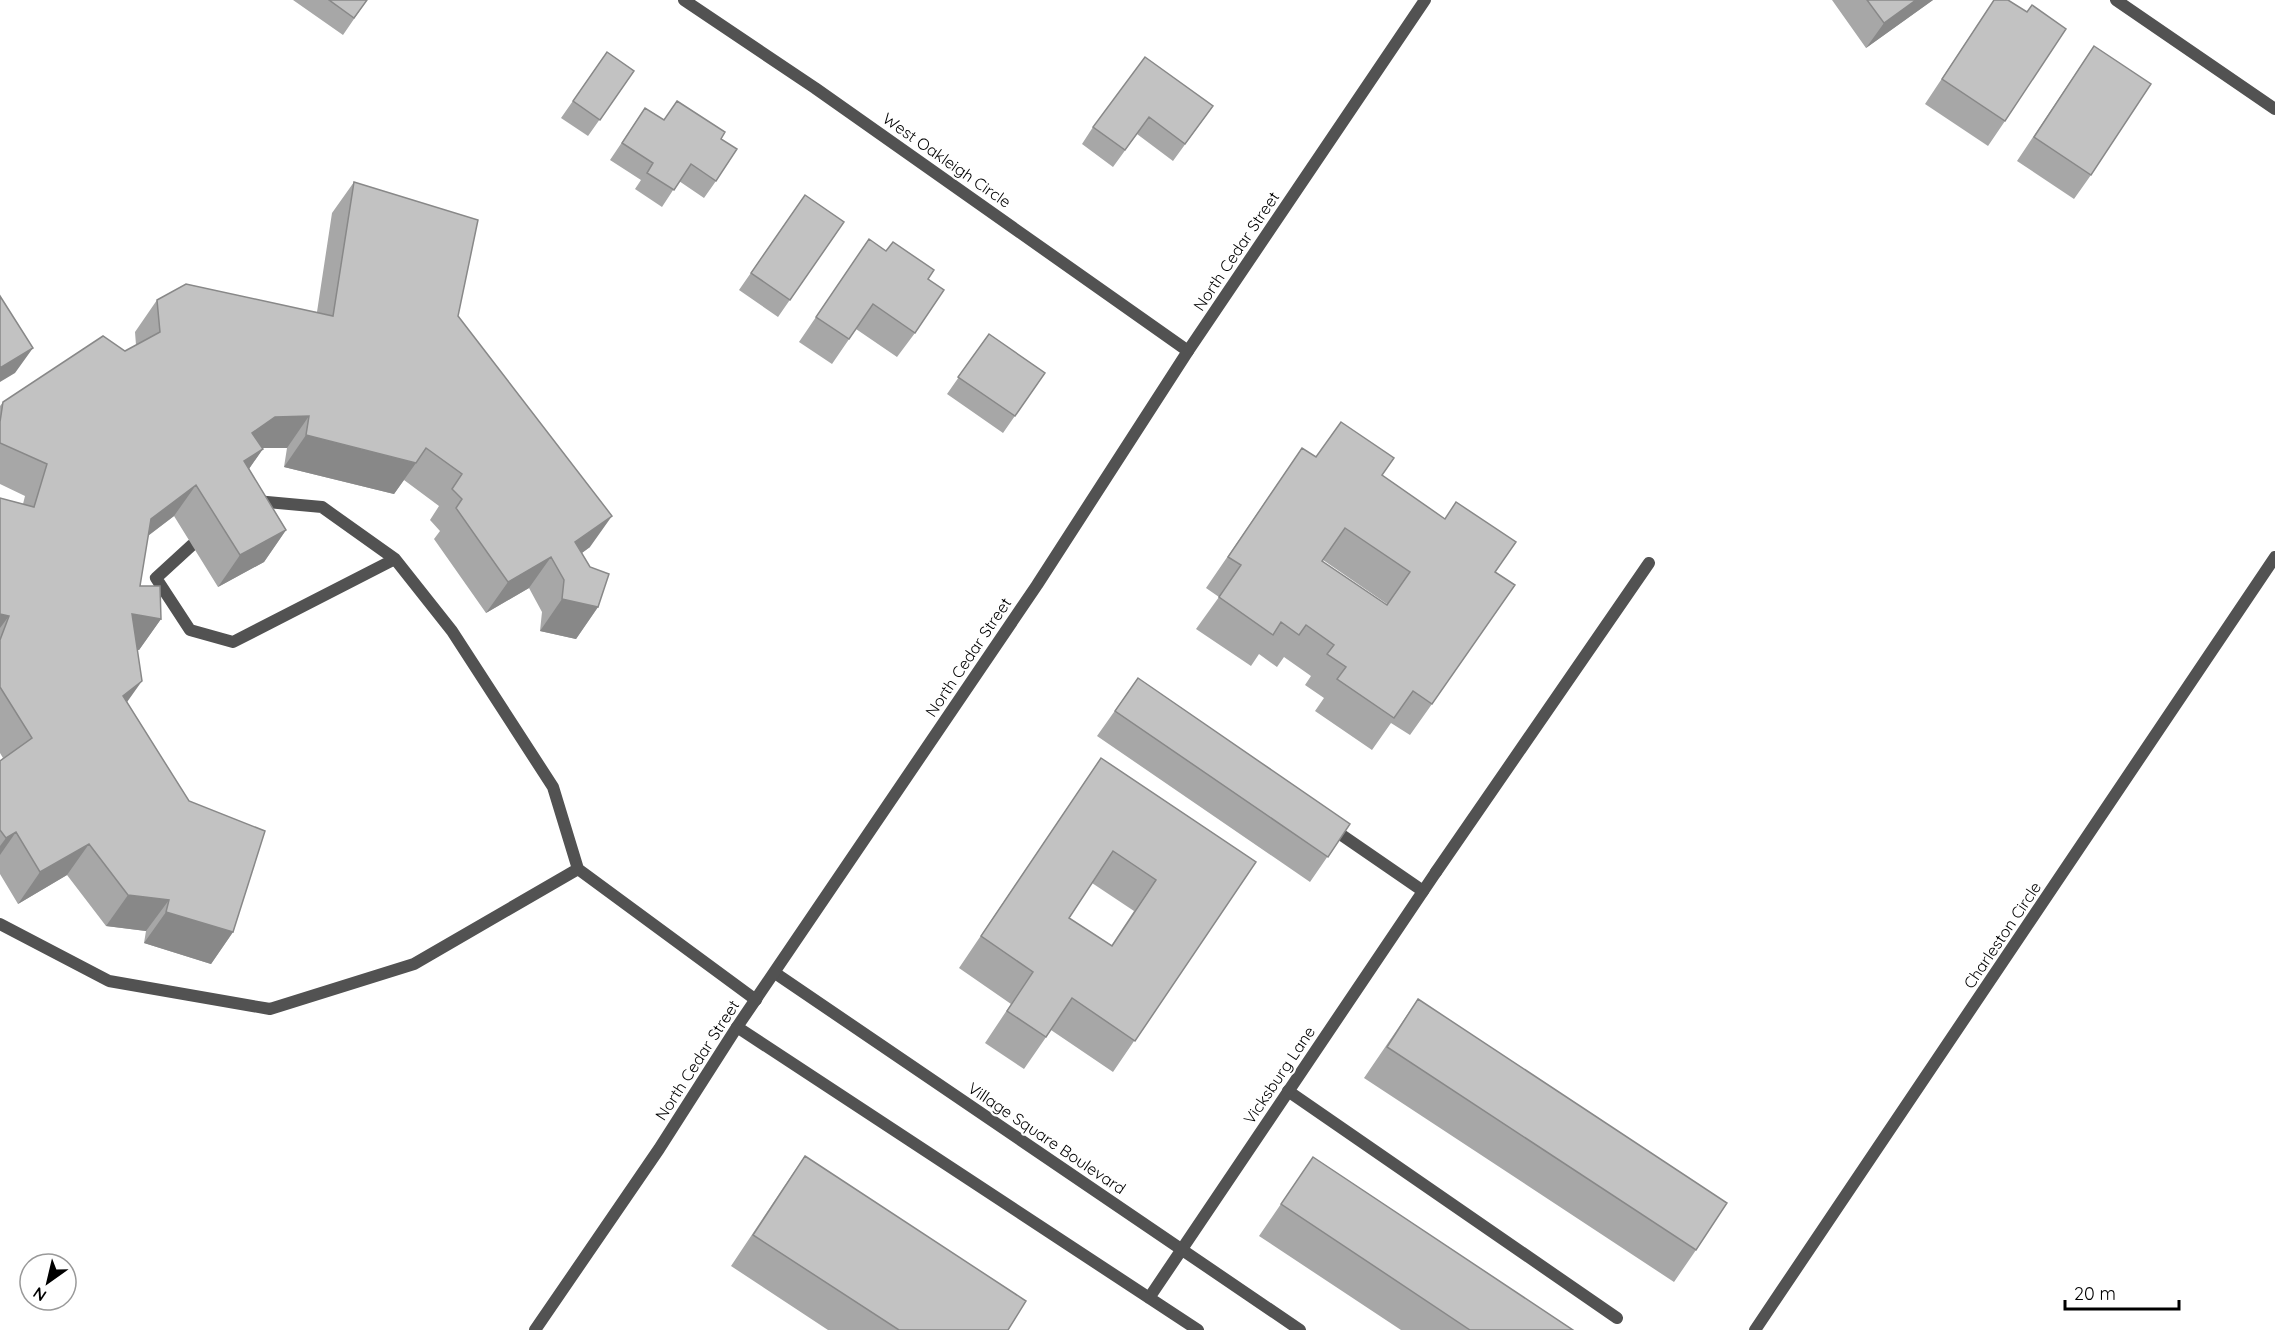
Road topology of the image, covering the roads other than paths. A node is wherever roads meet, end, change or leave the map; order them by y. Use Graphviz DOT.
graph roads {
  1 [pos="684,0"];
  2 [pos="1425,0"];
  3 [pos="2116,0"];
  4 [pos="2275,109"];
  5 [pos="1188,351"];
  6 [pos="256,501"];
  7 [pos="192,545"];
  8 [pos="2275,557"];
  9 [pos="394,560"];
  10 [pos="1649,564"];
  11 [pos="1318,819"];
  12 [pos="578,869"];
  13 [pos="1423,891"];
  14 [pos="0,924"];
  15 [pos="775,973"];
  16 [pos="756,1000"];
  17 [pos="737,1027"];
  18 [pos="1288,1091"];
  19 [pos="1181,1249"];
  20 [pos="1149,1298"];
  21 [pos="1617,1318"];
  22 [pos="535,1330"];
  23 [pos="1198,1330"];
  24 [pos="1300,1330"];
  25 [pos="1755,1330"];
  1 -- 5 [label="street, West Oakleigh Circle"];
  2 -- 5 [label="street, North Cedar Street"];
  3 -- 4 [label="street"];
  5 -- 15 [label="street, North Cedar Street"];
  6 -- 9 [label="street"];
  7 -- 9 [label="street"];
  8 -- 25 [label="street, Charleston Circle"];
  9 -- 12 [label="street"];
  10 -- 13 [label="street, Vicksburg Lane"];
  11 -- 13 [label="street"];
  12 -- 14 [label="street"];
  12 -- 16 [label="street"];
  13 -- 18 [label="street, Vicksburg Lane"];
  15 -- 16 [label="street, North Cedar Street"];
  15 -- 19 [label="street, Village Square Boulevard"];
  16 -- 17 [label="street, North Cedar Street"];
  17 -- 20 [label="street"];
  17 -- 22 [label="street, North Cedar Street"];
  18 -- 19 [label="street, Vicksburg Lane"];
  18 -- 21 [label="street"];
  19 -- 20 [label="street, Vicksburg Lane"];
  19 -- 24 [label="street, Village Square Boulevard"];
  20 -- 23 [label="street"];
}
